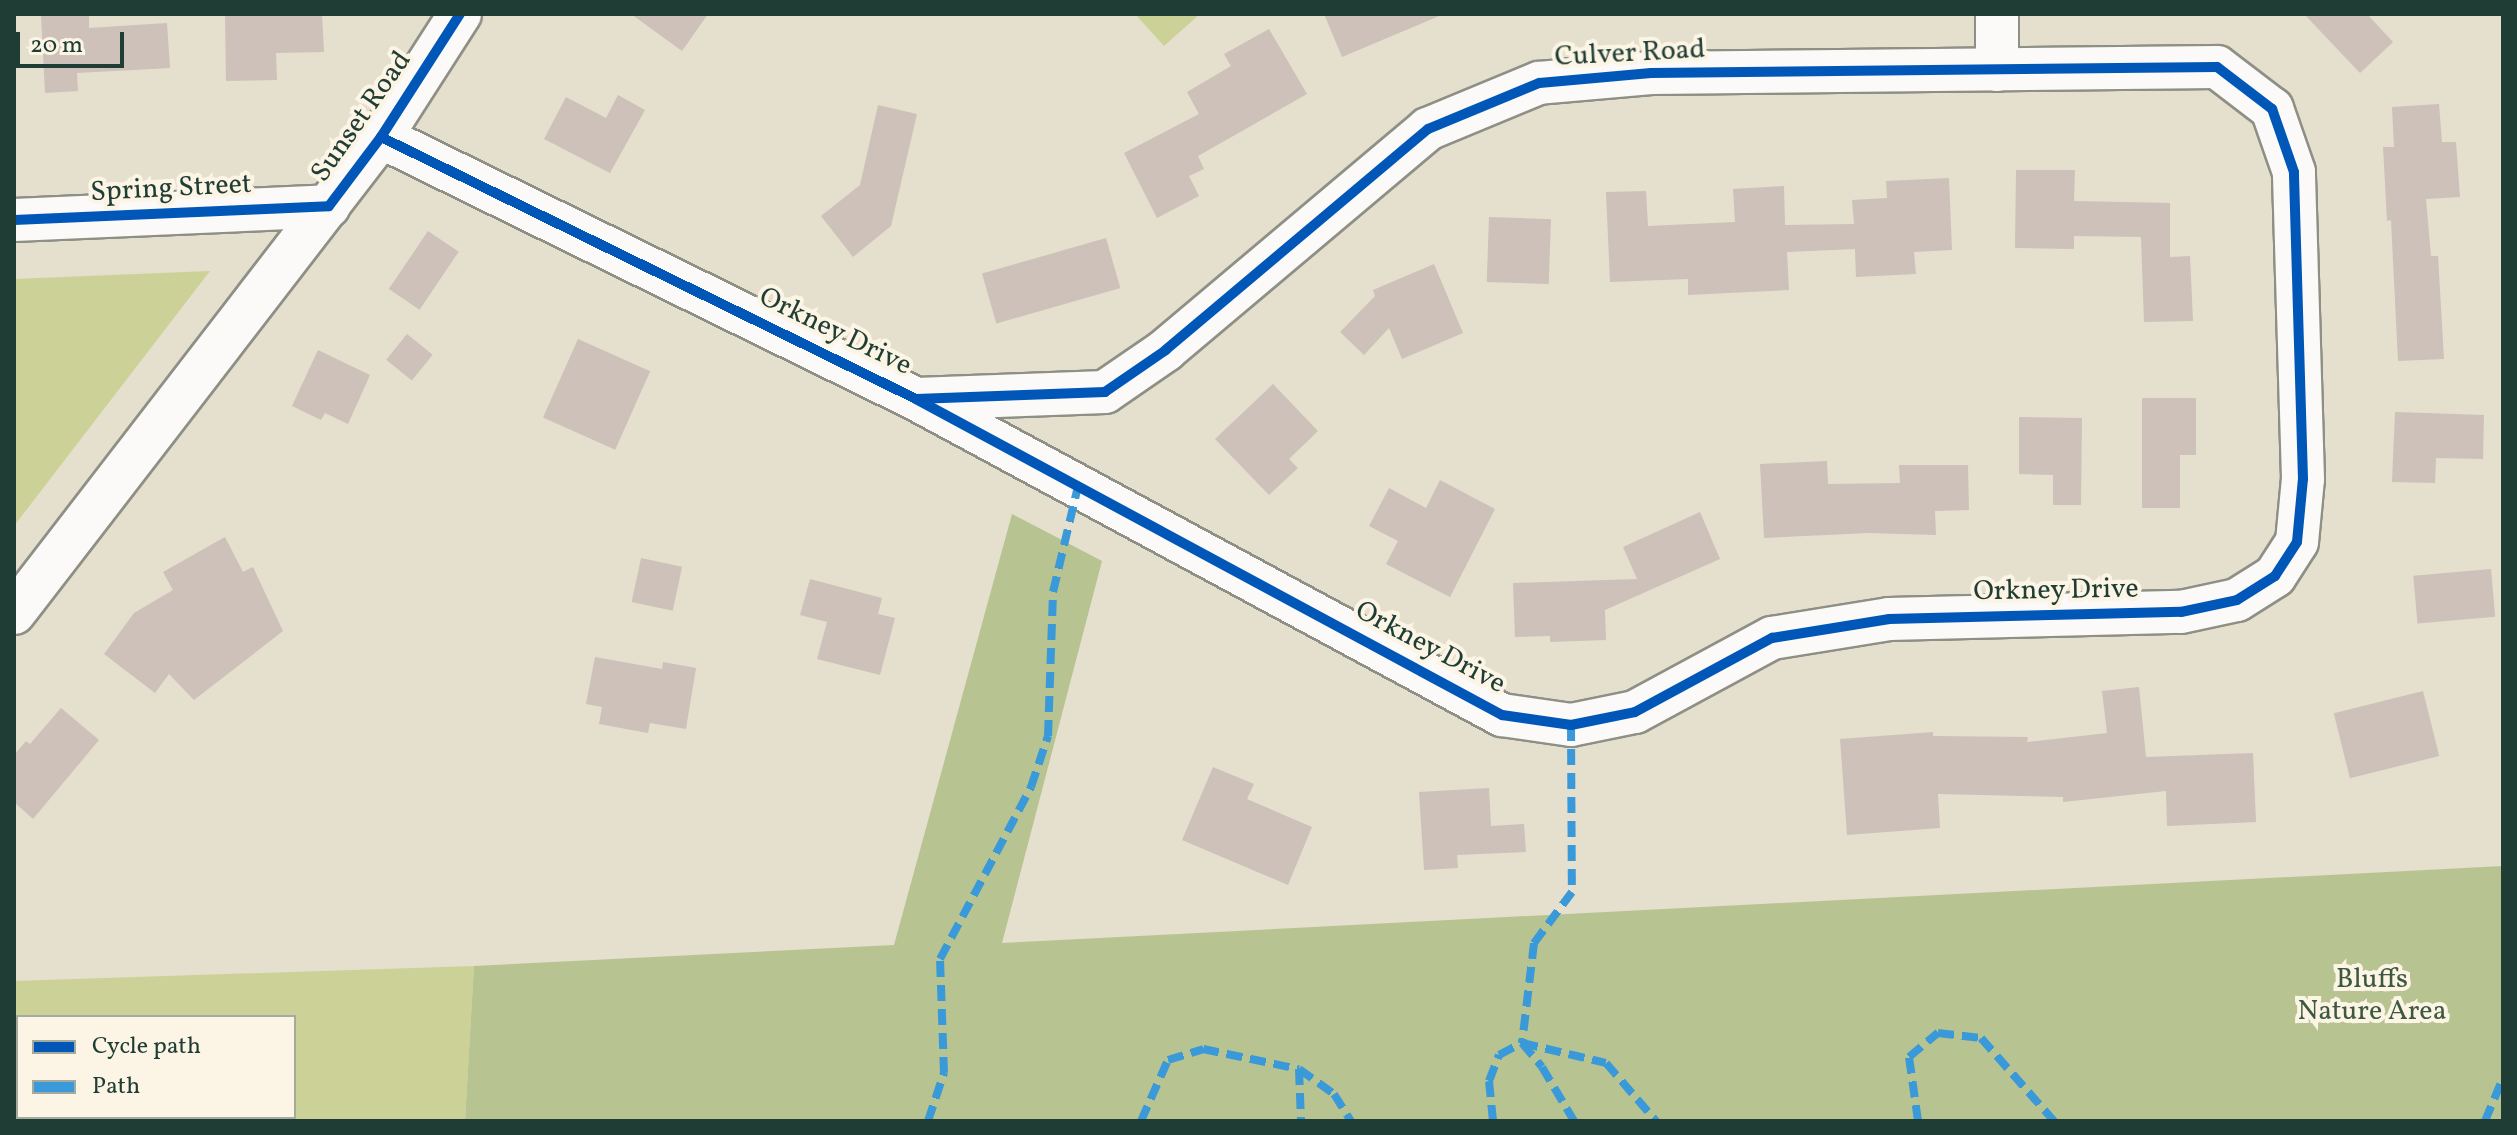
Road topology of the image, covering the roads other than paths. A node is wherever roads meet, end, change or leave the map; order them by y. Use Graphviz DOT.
graph roads {
  1 [pos="460,14"];
  2 [pos="1997,14"];
  3 [pos="1997,70"];
  4 [pos="381,137"];
  5 [pos="2294,172"];
  6 [pos="329,206"];
  7 [pos="14,220"];
  8 [pos="916,399"];
  9 [pos="14,613"];
  1 -- 4 [label="street, Sunset Road"];
  2 -- 3 [label="street"];
  3 -- 5 [label="street, Culver Road"];
  3 -- 8 [label="street, Culver Road"];
  4 -- 6 [label="street, Sunset Road"];
  4 -- 8 [label="street, Orkney Drive"];
  5 -- 8 [label="street, Orkney Drive"];
  6 -- 7 [label="street, Spring Street"];
  6 -- 9 [label="street, Sunset Road"];
}
